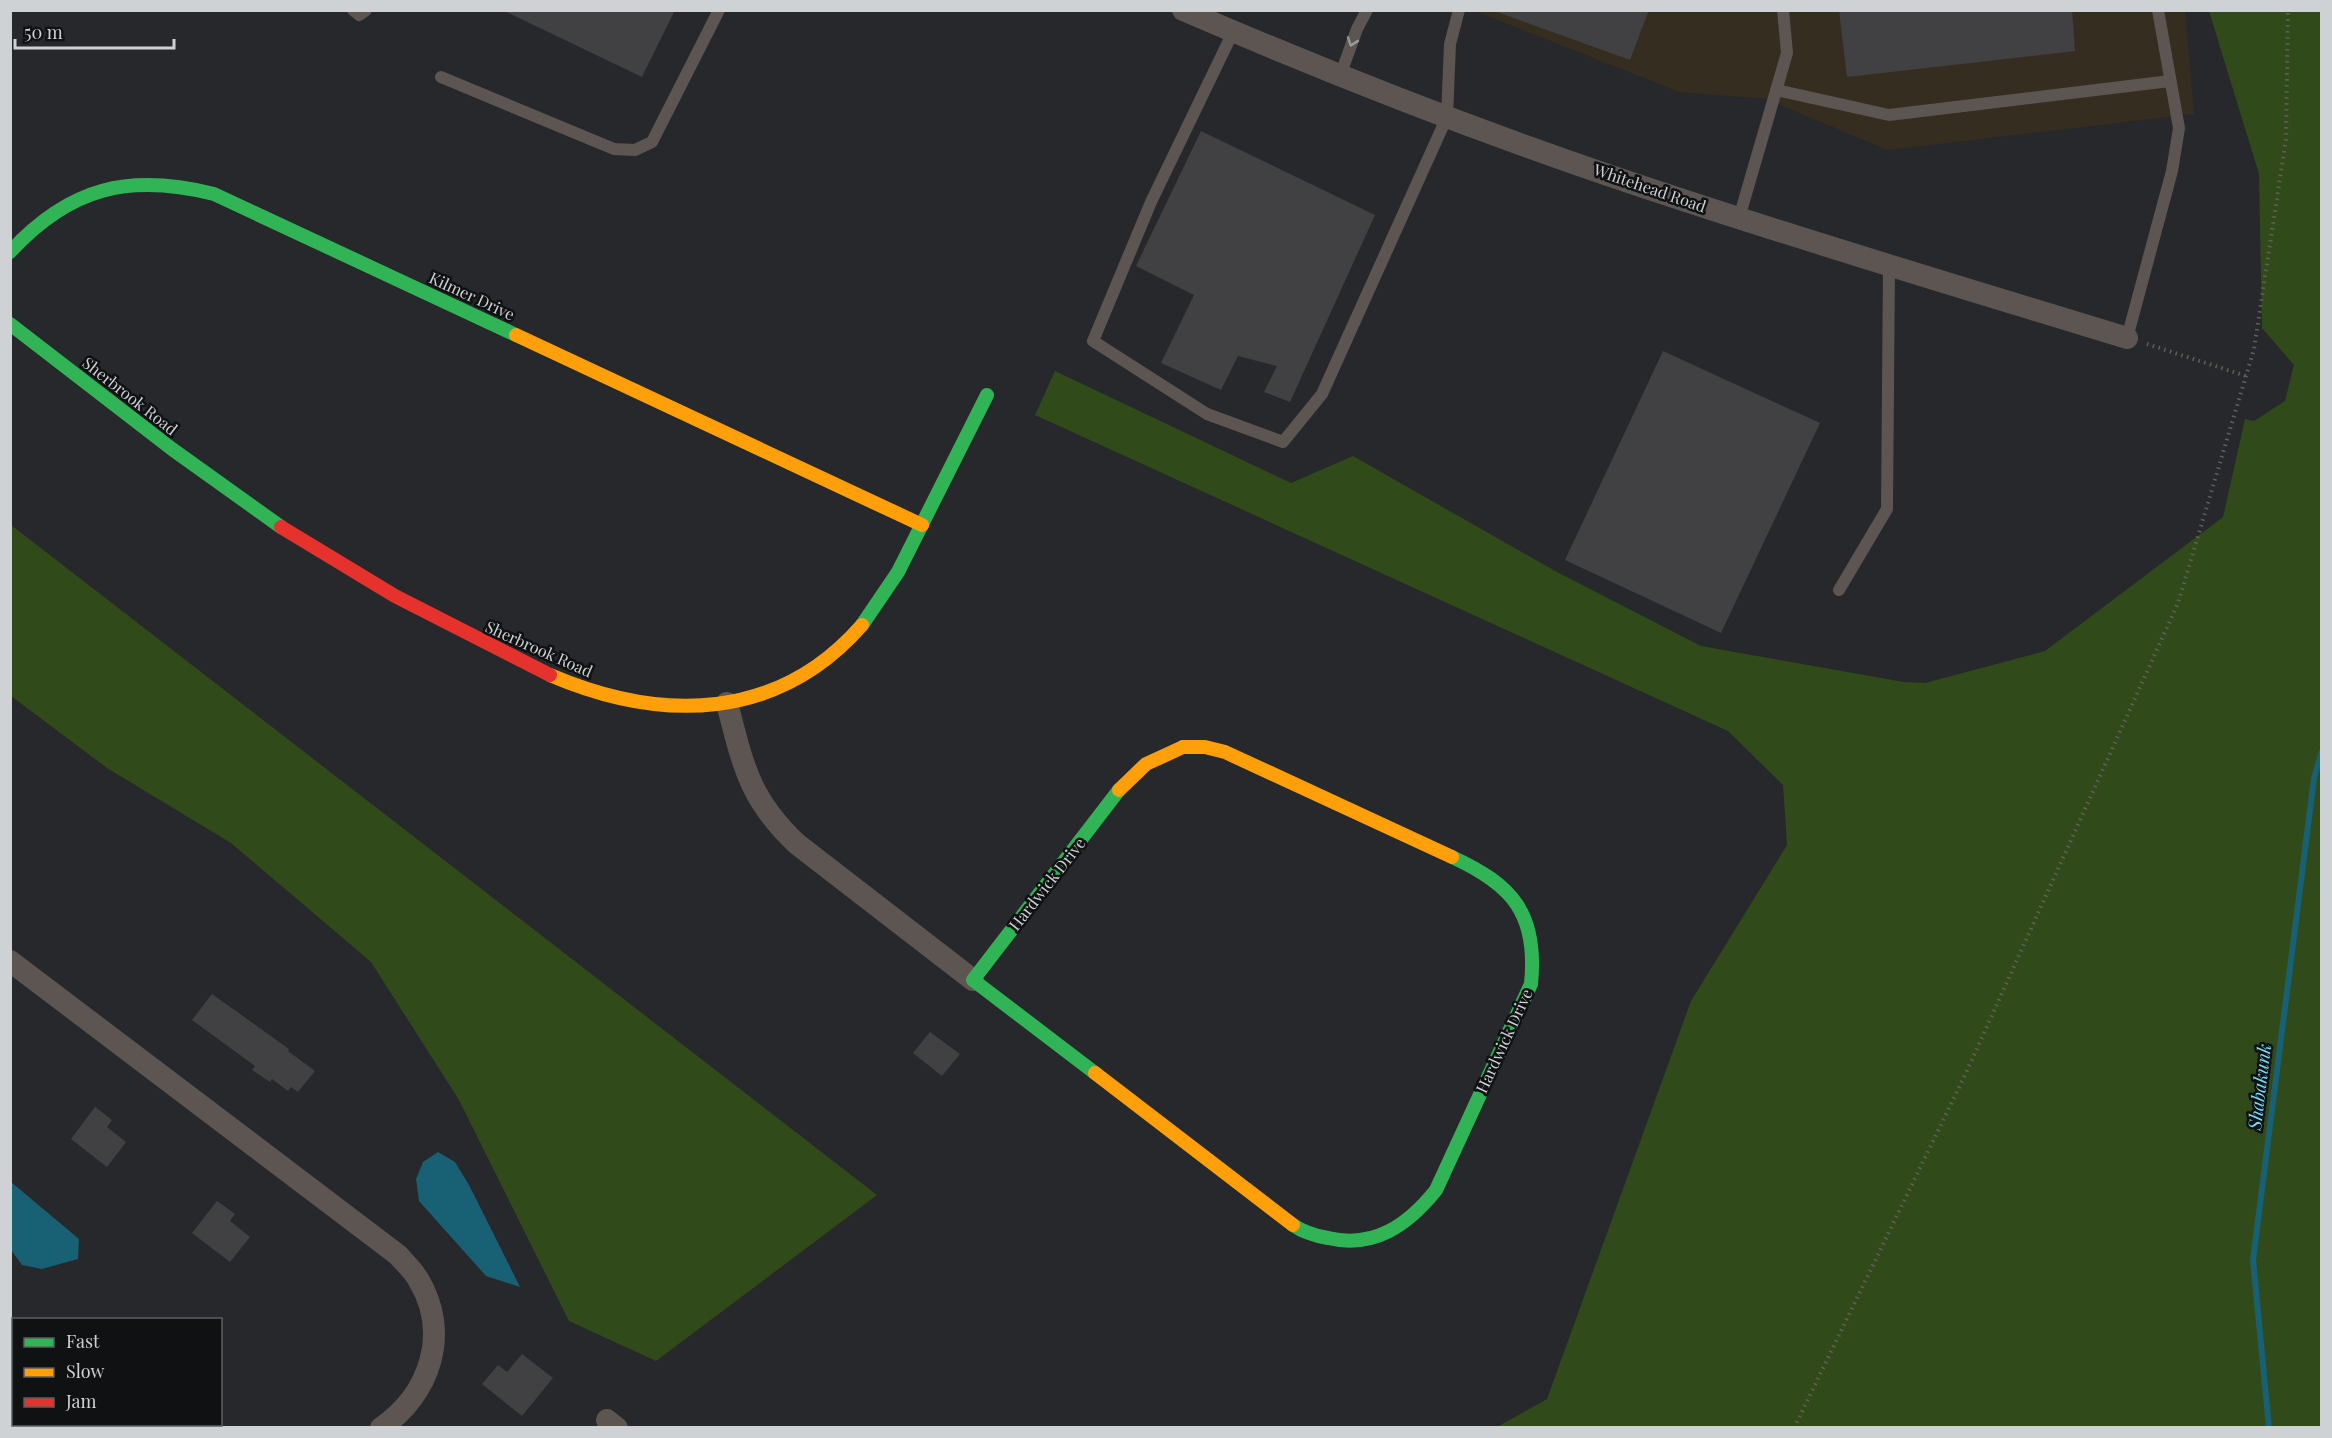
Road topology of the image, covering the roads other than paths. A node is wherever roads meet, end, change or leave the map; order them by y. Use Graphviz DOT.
graph roads {
  1 [pos="352,10"];
  2 [pos="366,10"];
  3 [pos="719,10"];
  4 [pos="1367,10"];
  5 [pos="1459,10"];
  6 [pos="1783,10"];
  7 [pos="2158,10"];
  8 [pos="1198,13"];
  9 [pos="1233,32"];
  10 [pos="1340,76"];
  11 [pos="441,77"];
  12 [pos="2170,81"];
  13 [pos="1776,90"];
  14 [pos="1447,117"];
  15 [pos="1739,218"];
  16 [pos="10,252"];
  17 [pos="1889,264"];
  18 [pos="10,324"];
  19 [pos="2127,338"];
  20 [pos="987,395"];
  21 [pos="922,525"];
  22 [pos="1839,590"];
  23 [pos="727,703"];
  24 [pos="10,961"];
  25 [pos="973,980"];
  26 [pos="381,1428"];
  1 -- 2 [label="lane"];
  3 -- 11 [label="lane"];
  4 -- 10 [label="lane, one-way"];
  5 -- 14 [label="lane"];
  6 -- 13 [label="lane"];
  7 -- 12 [label="lane"];
  8 -- 9 [label="street, Whitehead Road"];
  9 -- 10 [label="street, Whitehead Road"];
  9 -- 14 [label="lane"];
  10 -- 14 [label="street, Whitehead Road"];
  12 -- 13 [label="lane"];
  12 -- 19 [label="lane"];
  13 -- 15 [label="lane"];
  14 -- 15 [label="street, Whitehead Road"];
  15 -- 17 [label="street, Whitehead Road"];
  16 -- 21 [label="street, Kilmer Drive"];
  17 -- 19 [label="street, Whitehead Road"];
  17 -- 22 [label="lane"];
  18 -- 23 [label="street, Sherbrook Road"];
  20 -- 21 [label="street, Sherbrook Road"];
  21 -- 23 [label="street, Sherbrook Road"];
  23 -- 25 [label="street, Hardwick Drive"];
  24 -- 26 [label="street"];
  25 -- 25 [label="street, Hardwick Drive"];
}
